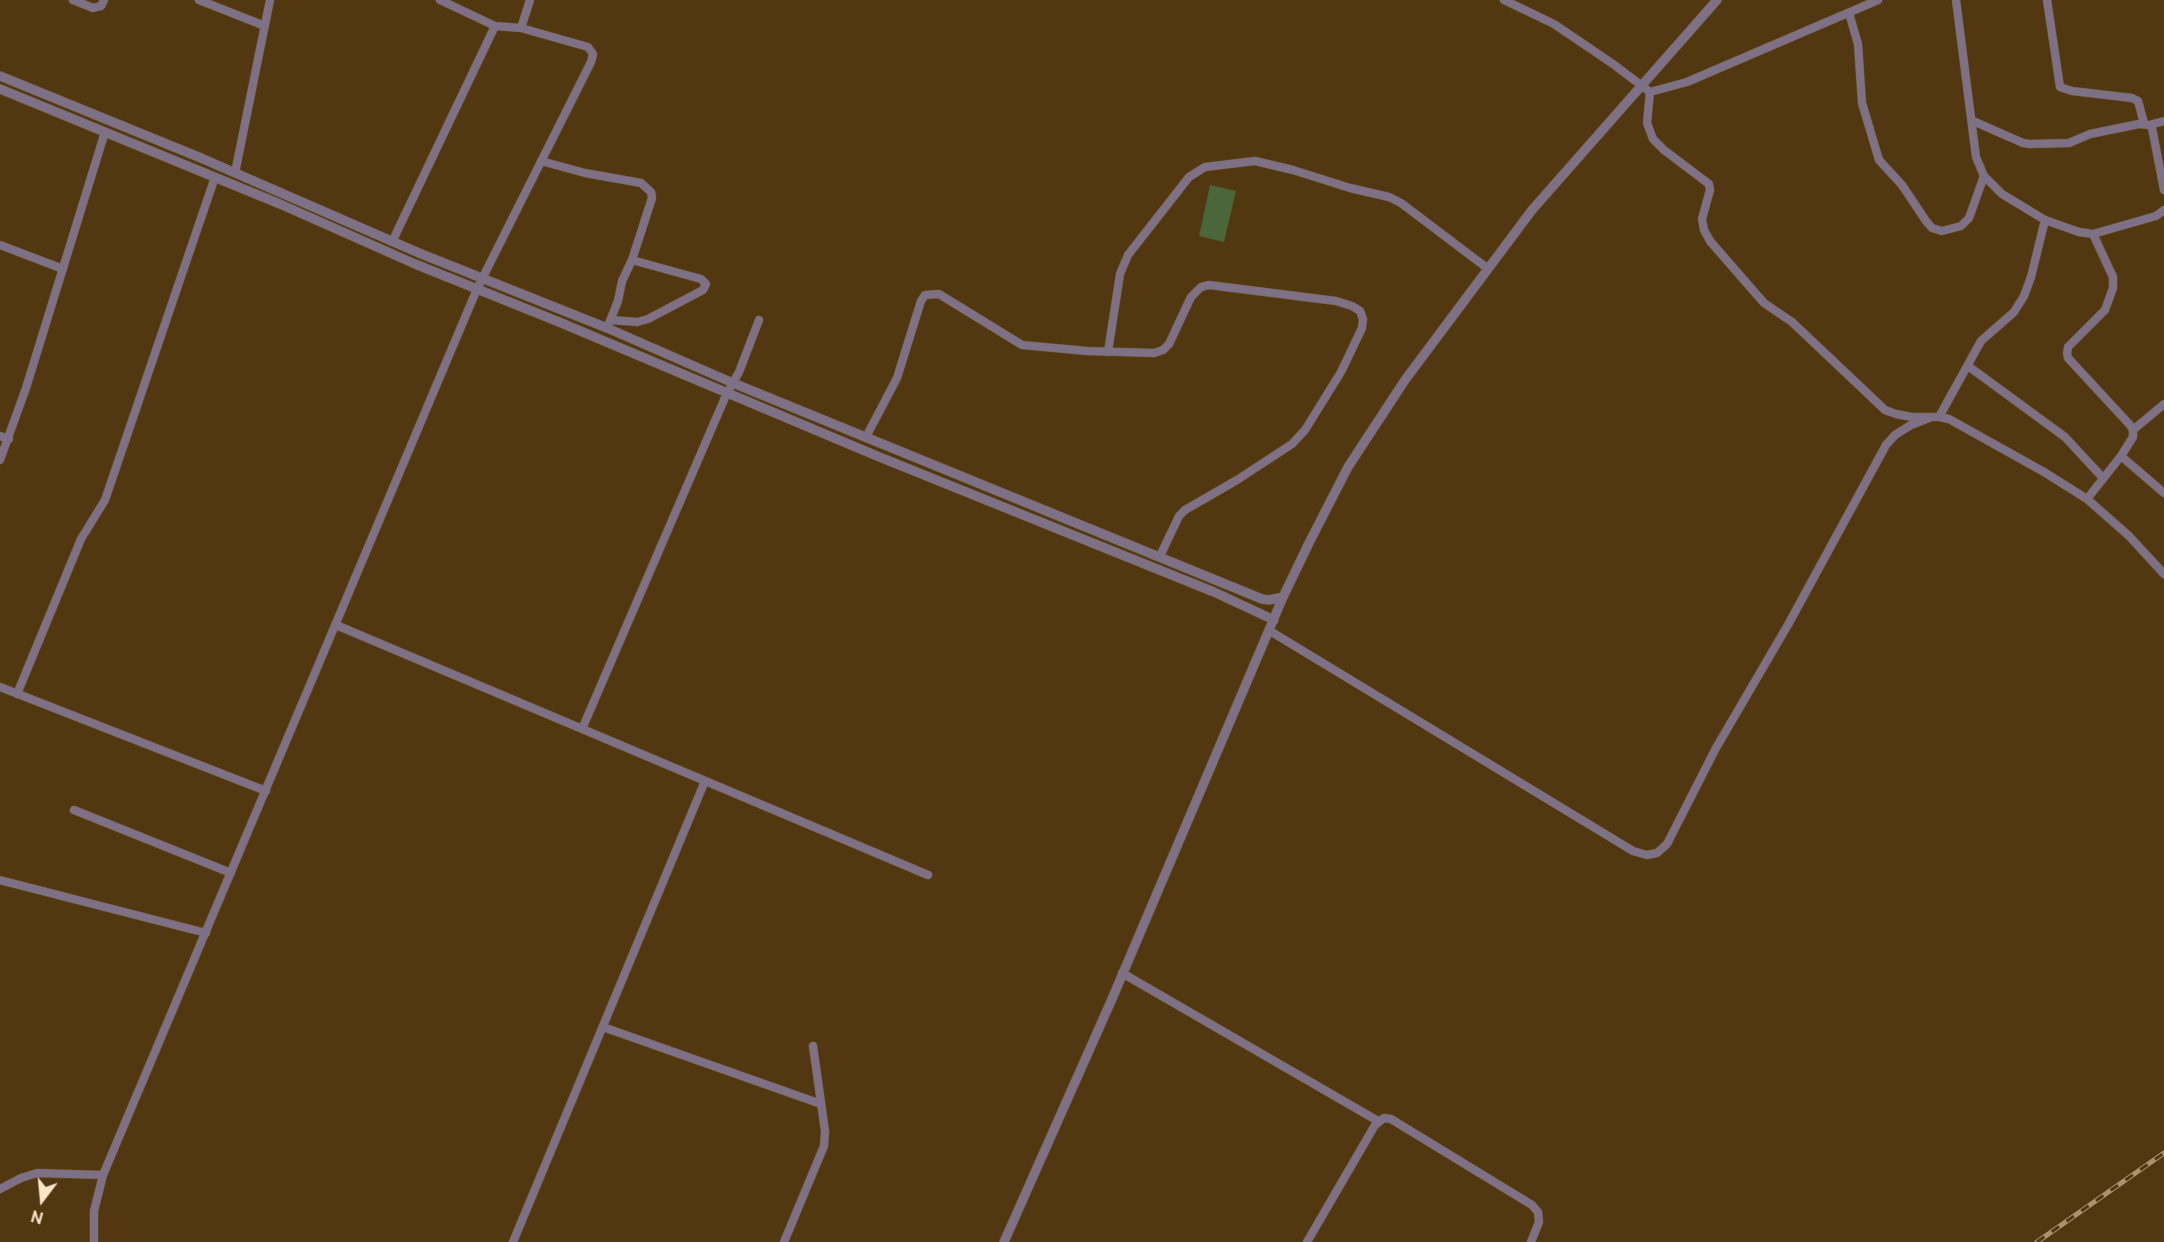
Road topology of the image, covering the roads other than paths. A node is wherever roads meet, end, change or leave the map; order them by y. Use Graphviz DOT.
graph roads {
  1 [pos="73,0"];
  2 [pos="104,0"];
  3 [pos="199,0"];
  4 [pos="270,0"];
  5 [pos="440,0"];
  6 [pos="530,0"];
  7 [pos="1504,0"];
  8 [pos="1717,0"];
  9 [pos="1878,0"];
  10 [pos="1956,0"];
  11 [pos="2047,0"];
  12 [pos="1849,13"];
  13 [pos="265,26"];
  14 [pos="495,26"];
  15 [pos="521,28"];
  16 [pos="0,76"];
  17 [pos="1640,86"];
  18 [pos="0,89"];
  19 [pos="1650,92"];
  20 [pos="1973,121"];
  21 [pos="2164,121"];
  22 [pos="2147,124"];
  23 [pos="105,132"];
  24 [pos="541,161"];
  25 [pos="235,173"];
  26 [pos="1984,176"];
  27 [pos="215,177"];
  28 [pos="2164,190"];
  29 [pos="2164,210"];
  30 [pos="2045,220"];
  31 [pos="2093,234"];
  32 [pos="393,242"];
  33 [pos="0,245"];
  34 [pos="632,260"];
  35 [pos="1488,268"];
  36 [pos="63,269"];
  37 [pos="484,279"];
  38 [pos="477,289"];
  39 [pos="759,320"];
  40 [pos="609,324"];
  41 [pos="1108,352"];
  42 [pos="1968,366"];
  43 [pos="734,383"];
  44 [pos="727,393"];
  45 [pos="2164,404"];
  46 [pos="1939,417"];
  47 [pos="1929,418"];
  48 [pos="2133,430"];
  49 [pos="0,436"];
  50 [pos="866,437"];
  51 [pos="9,439"];
  52 [pos="2121,456"];
  53 [pos="0,460"];
  54 [pos="2103,478"];
  55 [pos="2164,494"];
  56 [pos="2087,499"];
  57 [pos="1160,556"];
  58 [pos="2164,574"];
  59 [pos="1283,597"];
  60 [pos="1274,620"];
  61 [pos="336,625"];
  62 [pos="1270,631"];
  63 [pos="0,687"];
  64 [pos="17,694"];
  65 [pos="582,729"];
  66 [pos="705,781"];
  67 [pos="266,791"];
  68 [pos="74,810"];
  69 [pos="231,873"];
  70 [pos="928,875"];
  71 [pos="0,880"];
  72 [pos="206,933"];
  73 [pos="1122,973"];
  74 [pos="603,1026"];
  75 [pos="813,1046"];
  76 [pos="821,1104"];
  77 [pos="1378,1121"];
  78 [pos="103,1175"];
  79 [pos="0,1189"];
  80 [pos="94,1242"];
  81 [pos="513,1242"];
  82 [pos="783,1242"];
  83 [pos="1004,1242"];
  84 [pos="1307,1242"];
  85 [pos="1531,1242"];
  1 -- 2 [label="street"];
  3 -- 13 [label="street"];
  4 -- 13 [label="street"];
  5 -- 14 [label="street"];
  6 -- 15 [label="street"];
  7 -- 17 [label="street"];
  8 -- 17 [label="street"];
  9 -- 12 [label="street"];
  10 -- 20 [label="street"];
  11 -- 22 [label="street"];
  12 -- 19 [label="street"];
  12 -- 26 [label="street"];
  13 -- 25 [label="street"];
  14 -- 15 [label="street"];
  14 -- 32 [label="street"];
  15 -- 24 [label="street"];
  16 -- 25 [label="street"];
  17 -- 19 [label="street"];
  17 -- 35 [label="street"];
  18 -- 23 [label="street"];
  19 -- 47 [label="street"];
  20 -- 22 [label="street"];
  20 -- 26 [label="street"];
  21 -- 22 [label="street"];
  22 -- 28 [label="street"];
  23 -- 27 [label="street"];
  23 -- 36 [label="street"];
  24 -- 34 [label="street"];
  24 -- 37 [label="street"];
  25 -- 32 [label="street"];
  26 -- 30 [label="street"];
  27 -- 38 [label="street"];
  27 -- 64 [label="street"];
  29 -- 31 [label="street"];
  30 -- 31 [label="street"];
  30 -- 42 [label="street"];
  31 -- 48 [label="street"];
  32 -- 37 [label="street"];
  33 -- 36 [label="street"];
  34 -- 40 [label="street"];
  34 -- 40 [label="street"];
  35 -- 41 [label="street"];
  35 -- 59 [label="street"];
  36 -- 51 [label="street"];
  37 -- 38 [label="street"];
  37 -- 40 [label="street"];
  38 -- 44 [label="street"];
  38 -- 61 [label="street"];
  39 -- 43 [label="street"];
  40 -- 43 [label="street"];
  41 -- 50 [label="street"];
  41 -- 57 [label="street"];
  42 -- 46 [label="street"];
  42 -- 54 [label="street"];
  43 -- 44 [label="street"];
  43 -- 50 [label="street"];
  44 -- 60 [label="street"];
  44 -- 65 [label="street"];
  45 -- 48 [label="street"];
  46 -- 47 [label="street"];
  46 -- 56 [label="street"];
  47 -- 62 [label="street"];
  48 -- 52 [label="street"];
  49 -- 51 [label="street"];
  50 -- 57 [label="street"];
  51 -- 53 [label="street"];
  52 -- 54 [label="street"];
  52 -- 55 [label="street"];
  54 -- 56 [label="street"];
  56 -- 58 [label="street"];
  57 -- 59 [label="street"];
  59 -- 60 [label="street"];
  60 -- 62 [label="street"];
  61 -- 65 [label="street"];
  61 -- 67 [label="street"];
  62 -- 73 [label="street"];
  63 -- 64 [label="street"];
  64 -- 67 [label="street"];
  65 -- 66 [label="street"];
  66 -- 70 [label="street"];
  66 -- 74 [label="street"];
  67 -- 69 [label="street"];
  68 -- 69 [label="street"];
  69 -- 72 [label="street"];
  71 -- 72 [label="street"];
  72 -- 78 [label="street"];
  73 -- 77 [label="street"];
  73 -- 83 [label="street"];
  74 -- 76 [label="street"];
  74 -- 81 [label="street"];
  75 -- 76 [label="street"];
  76 -- 82 [label="street"];
  77 -- 84 [label="street"];
  77 -- 85 [label="street"];
  78 -- 79 [label="street"];
  78 -- 80 [label="street"];
}
